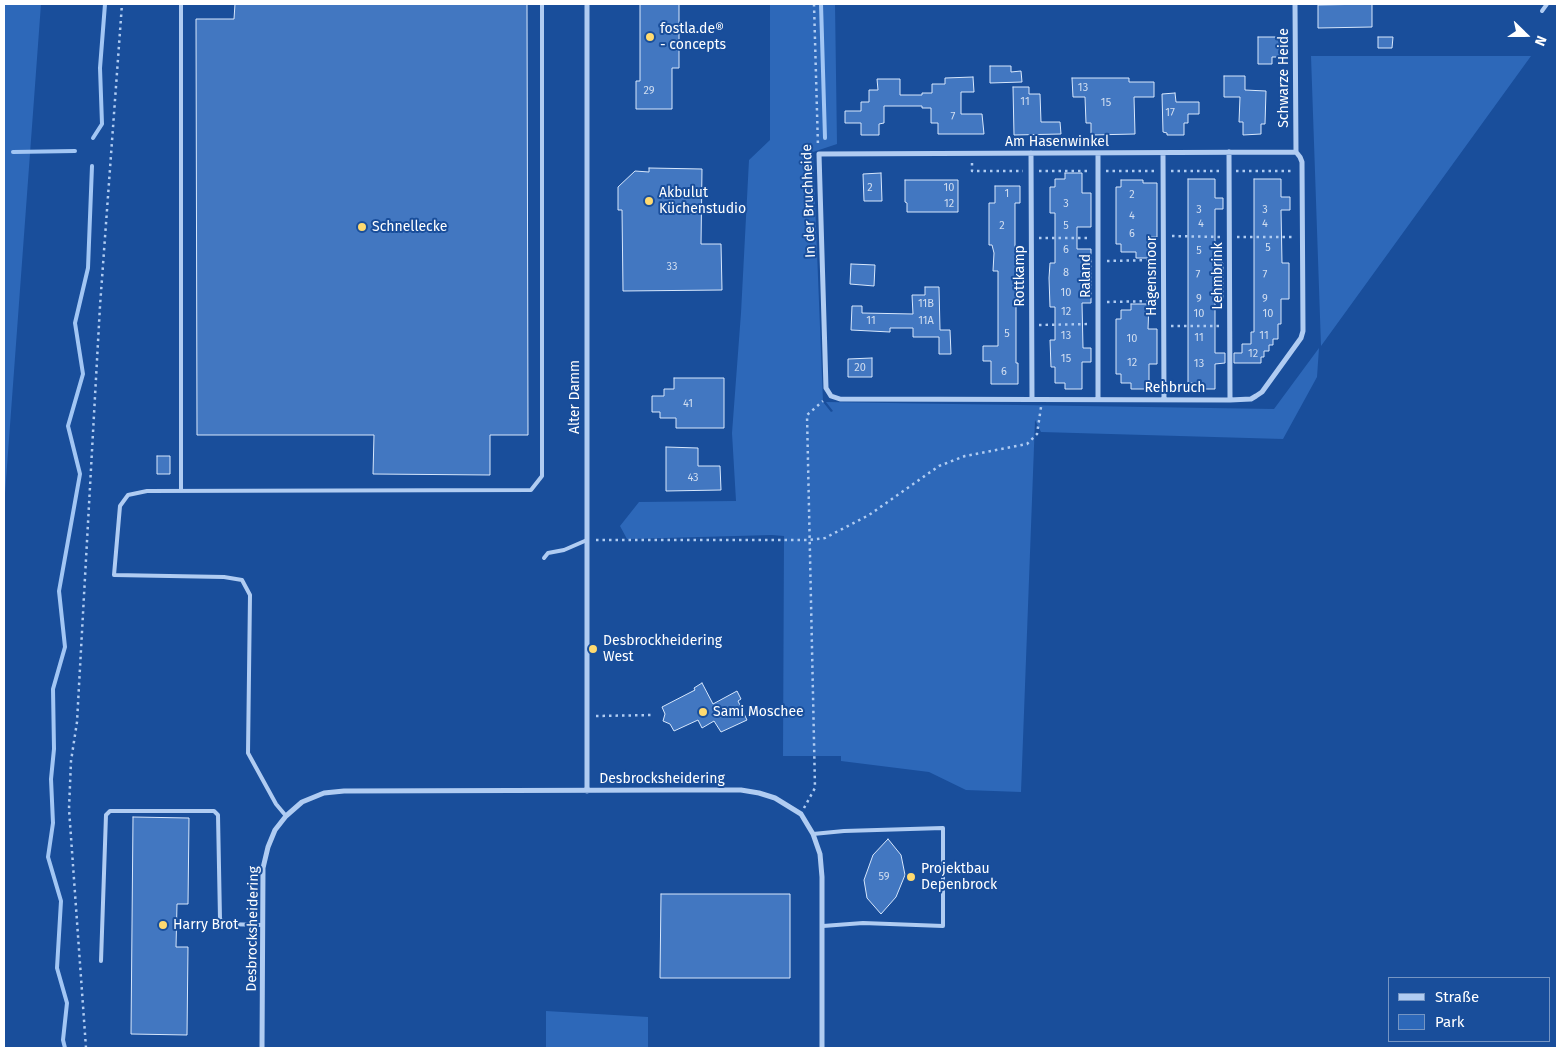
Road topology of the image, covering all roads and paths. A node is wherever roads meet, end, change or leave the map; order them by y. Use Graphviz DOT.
graph roads {
  1 [pos="122,4"];
  2 [pos="182,4"];
  3 [pos="542,4"];
  4 [pos="587,4"];
  5 [pos="814,4"];
  6 [pos="1296,4"];
  7 [pos="1547,4"];
  8 [pos="1542,11"];
  9 [pos="1229,152"];
  10 [pos="1296,152"];
  11 [pos="971,153"];
  12 [pos="1031,153"];
  13 [pos="1098,153"];
  14 [pos="1163,153"];
  15 [pos="819,154"];
  16 [pos="1098,171"];
  17 [pos="1163,171"];
  18 [pos="1229,171"];
  19 [pos="1302,171"];
  20 [pos="1031,172"];
  21 [pos="1031,238"];
  22 [pos="1098,238"];
  23 [pos="1163,260"];
  24 [pos="1098,261"];
  25 [pos="1163,300"];
  26 [pos="1098,302"];
  27 [pos="1098,324"];
  28 [pos="1032,326"];
  29 [pos="1163,326"];
  30 [pos="1229,326"];
  31 [pos="831,396"];
  32 [pos="1032,399"];
  33 [pos="1042,399"];
  34 [pos="1098,399"];
  35 [pos="1164,399"];
  36 [pos="1230,400"];
  37 [pos="181,491"];
  38 [pos="587,540"];
  39 [pos="809,540"];
  40 [pos="544,558"];
  41 [pos="654,715"];
  42 [pos="587,716"];
  43 [pos="586,790"];
  44 [pos="801,814"];
  45 [pos="286,816"];
  46 [pos="813,834"];
  47 [pos="263,925"];
  48 [pos="823,926"];
  49 [pos="101,961"];
  50 [pos="86,1048"];
  51 [pos="262,1048"];
  52 [pos="822,1048"];
  1 -- 50 [label="path"];
  2 -- 37 [label="lane"];
  3 -- 37 [label="lane"];
  4 -- 38 [label="street, Alter Damm"];
  5 -- 15 [label="path, In der Bruchheide"];
  6 -- 10 [label="street, Schwarze Heide"];
  7 -- 8 [label="lane"];
  9 -- 10 [label="street, Am Hasenwinkel"];
  9 -- 14 [label="street, Am Hasenwinkel"];
  9 -- 18 [label="street, Lehmbrink"];
  10 -- 19 [label="street, Rehbruch"];
  11 -- 12 [label="street, Am Hasenwinkel"];
  11 -- 15 [label="street, Am Hasenwinkel"];
  11 -- 20 [label="path"];
  12 -- 13 [label="street, Am Hasenwinkel"];
  12 -- 20 [label="street, Rottkamp"];
  13 -- 14 [label="street, Am Hasenwinkel"];
  13 -- 16 [label="street, Raland"];
  14 -- 17 [label="street, Hagensmoor"];
  15 -- 31 [label="street, In der Bruchheide"];
  16 -- 17 [label="path"];
  16 -- 20 [label="path"];
  16 -- 22 [label="street, Raland"];
  17 -- 18 [label="path"];
  17 -- 23 [label="street, Hagensmoor"];
  18 -- 19 [label="path"];
  18 -- 30 [label="street, Lehmbrink"];
  19 -- 36 [label="street, Rehbruch"];
  20 -- 21 [label="street, Rottkamp"];
  21 -- 22 [label="path"];
  21 -- 28 [label="street, Rottkamp"];
  22 -- 24 [label="street, Raland"];
  23 -- 24 [label="path"];
  23 -- 25 [label="street, Hagensmoor"];
  24 -- 26 [label="street, Raland"];
  25 -- 26 [label="path"];
  25 -- 29 [label="street, Hagensmoor"];
  26 -- 27 [label="street, Raland"];
  27 -- 28 [label="path"];
  27 -- 34 [label="street, Raland"];
  28 -- 32 [label="street, Rottkamp"];
  29 -- 30 [label="path"];
  29 -- 35 [label="street, Hagensmoor"];
  30 -- 36 [label="street, Lehmbrink"];
  31 -- 32 [label="street, Rehbruch"];
  31 -- 39 [label="path"];
  32 -- 33 [label="street, Rehbruch"];
  33 -- 34 [label="street, Rehbruch"];
  33 -- 39 [label="path"];
  34 -- 35 [label="street, Rehbruch"];
  35 -- 36 [label="street, Rehbruch"];
  37 -- 45 [label="lane"];
  38 -- 39 [label="path"];
  38 -- 40 [label="lane"];
  38 -- 42 [label="street, Alter Damm"];
  39 -- 44 [label="path"];
  41 -- 42 [label="path"];
  42 -- 43 [label="street, Alter Damm"];
  43 -- 44 [label="street, Desbrocksheidering"];
  43 -- 45 [label="street, Desbrocksheidering"];
  44 -- 46 [label="street, Desbrocksheidering"];
  45 -- 47 [label="street, Desbrocksheidering"];
  46 -- 48 [label="street, Desbrocksheidering"];
  46 -- 48 [label="lane"];
  47 -- 49 [label="lane"];
  47 -- 51 [label="street, Desbrocksheidering"];
  48 -- 52 [label="street, Desbrocksheidering"];
}
